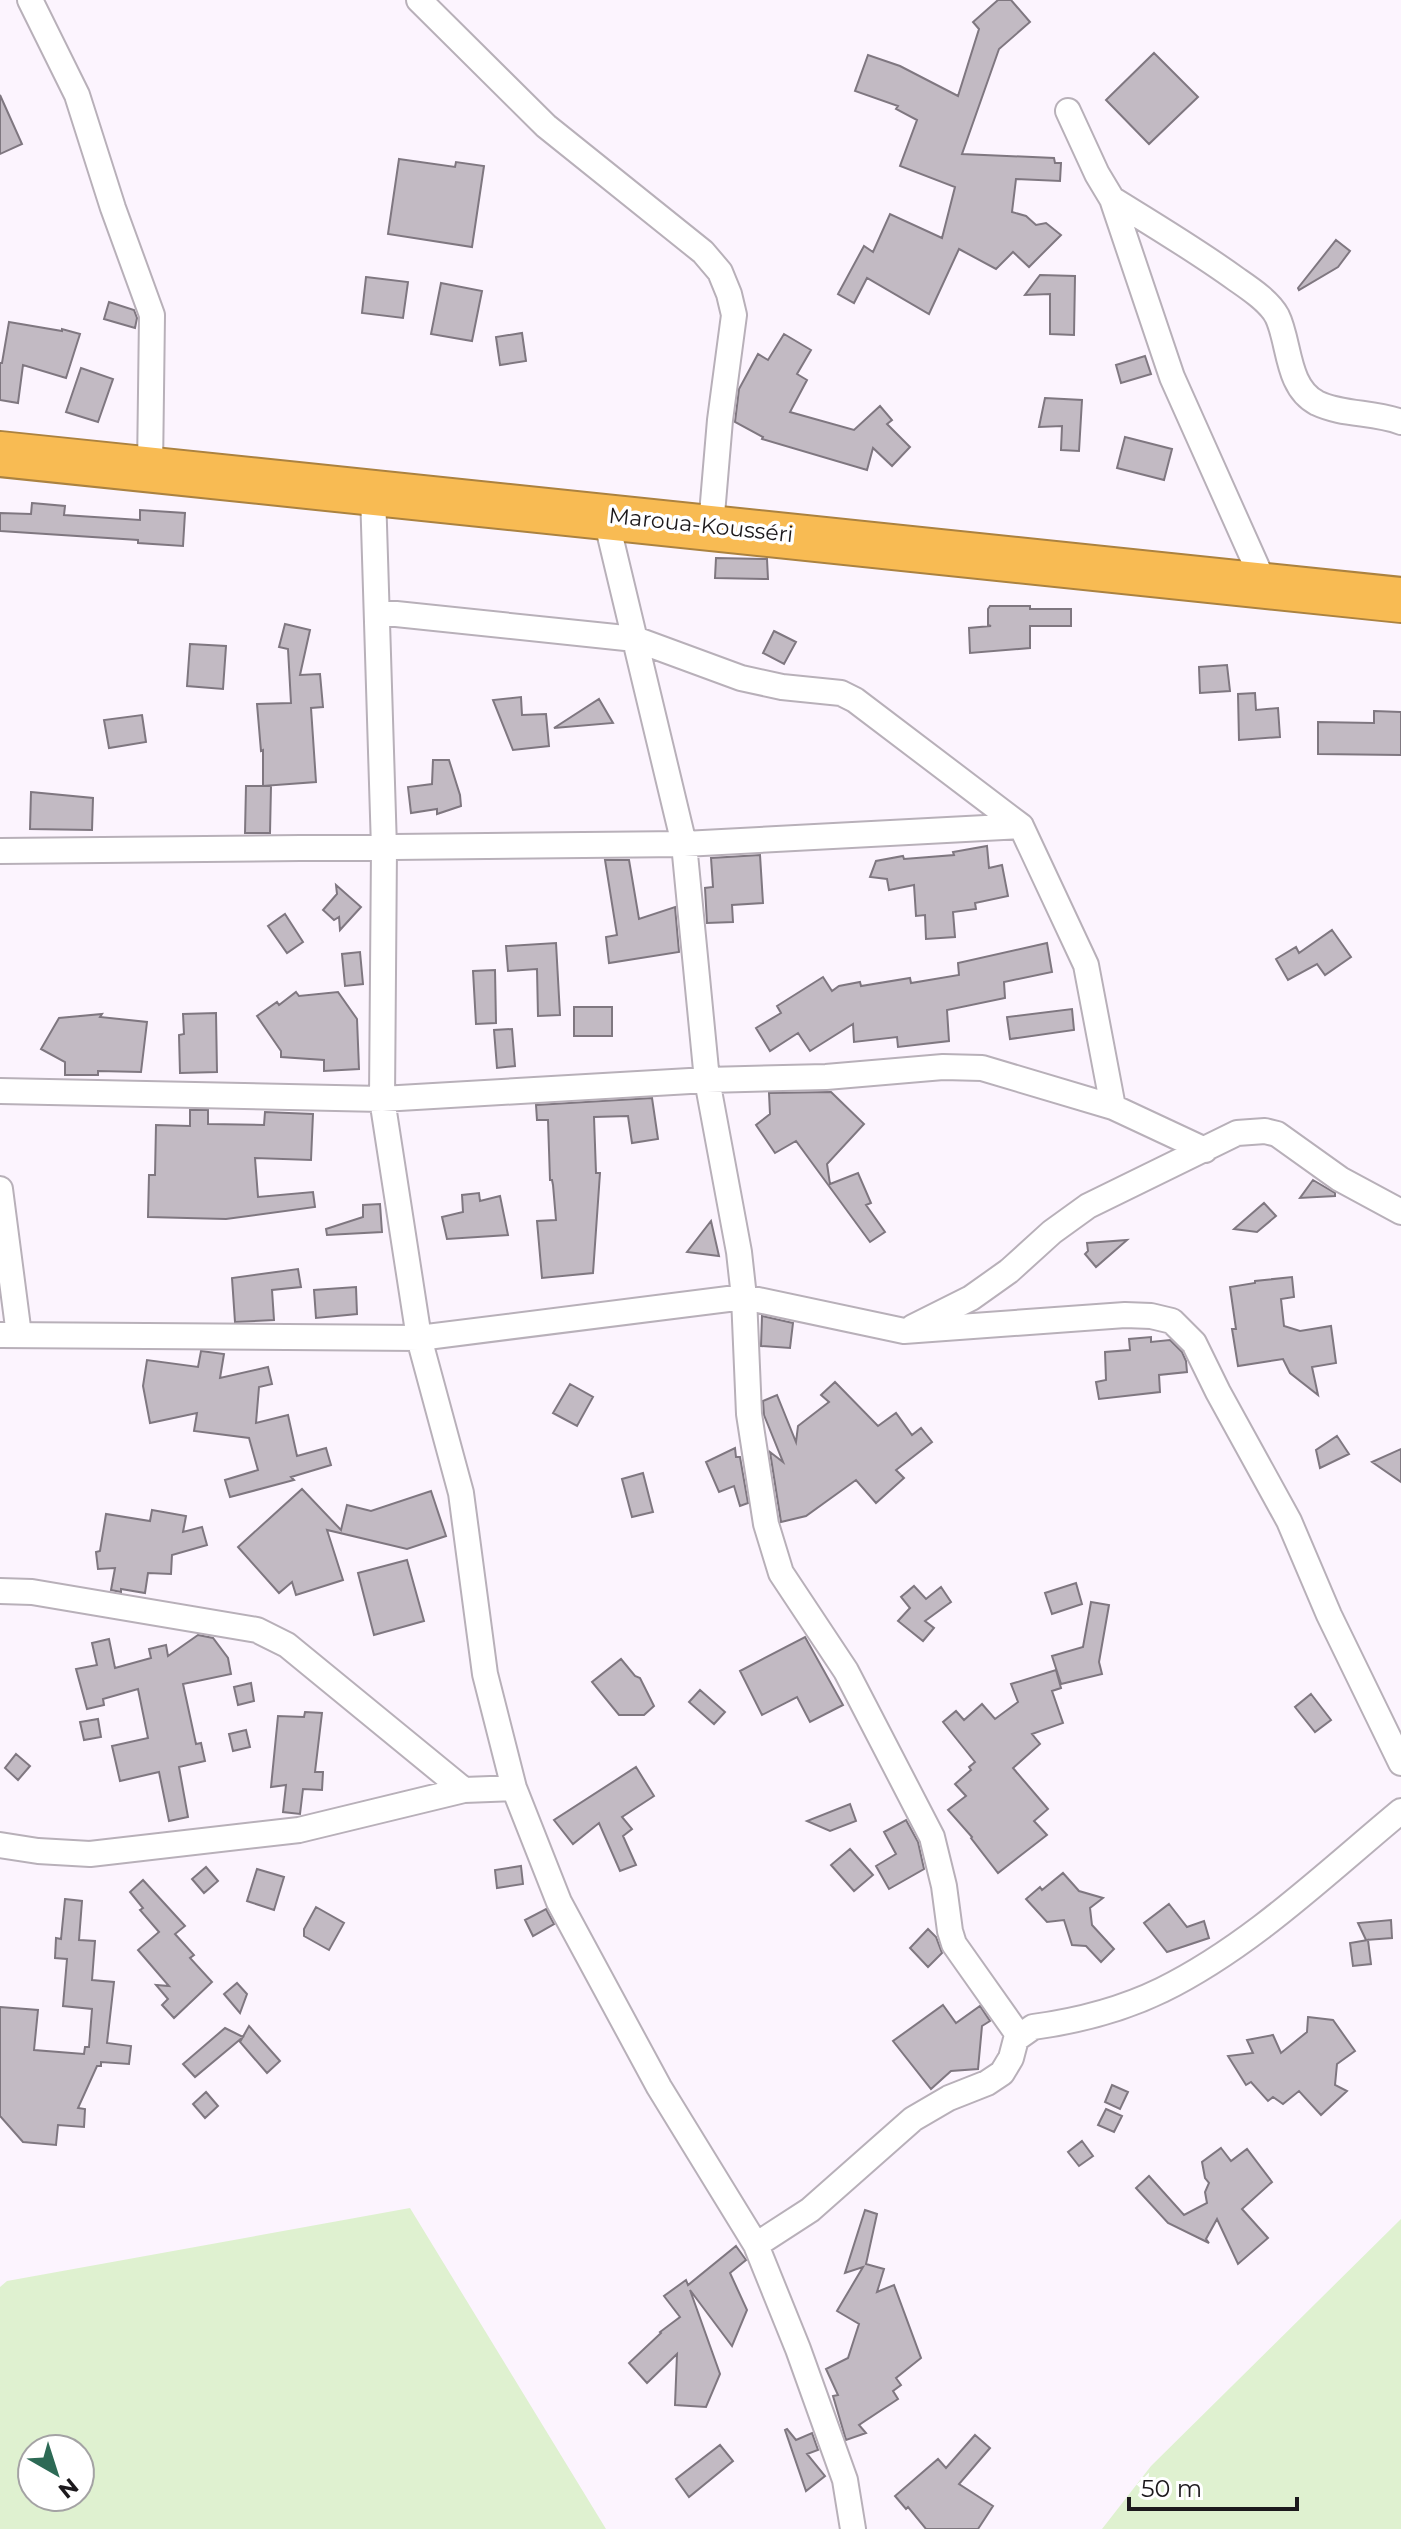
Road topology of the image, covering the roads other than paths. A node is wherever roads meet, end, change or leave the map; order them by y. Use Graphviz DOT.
graph roads {
  1 [pos="30,0"];
  2 [pos="419,0"];
  3 [pos="1068,111"];
  4 [pos="1112,199"];
  5 [pos="1401,422"];
  6 [pos="0,454"];
  7 [pos="150,469"];
  8 [pos="373,493"];
  9 [pos="605,515"];
  10 [pos="711,526"];
  11 [pos="1265,585"];
  12 [pos="1401,600"];
  13 [pos="377,612"];
  14 [pos="635,639"];
  15 [pos="1021,826"];
  16 [pos="684,844"];
  17 [pos="384,848"];
  18 [pos="0,851"];
  19 [pos="707,1080"];
  20 [pos="0,1091"];
  21 [pos="382,1099"];
  22 [pos="1113,1107"];
  23 [pos="1205,1150"];
  24 [pos="0,1189"];
  25 [pos="1401,1212"];
  26 [pos="744,1297"];
  27 [pos="904,1331"];
  28 [pos="9,1335"];
  29 [pos="419,1338"];
  30 [pos="0,1591"];
  31 [pos="1401,1763"];
  32 [pos="514,1788"];
  33 [pos="464,1790"];
  34 [pos="1401,1811"];
  35 [pos="0,1845"];
  36 [pos="1019,2036"];
  37 [pos="756,2245"];
  38 [pos="853,2529"];
  1 -- 7 [label="street"];
  2 -- 10 [label="street"];
  3 -- 4 [label="street"];
  4 -- 5 [label="street"];
  4 -- 11 [label="street"];
  6 -- 7 [label="highway, Maroua-Kousséri"];
  7 -- 8 [label="highway, Maroua-Kousséri"];
  8 -- 9 [label="highway, Maroua-Kousséri"];
  8 -- 13 [label="street"];
  9 -- 10 [label="highway, Maroua-Kousséri"];
  9 -- 14 [label="street"];
  10 -- 11 [label="highway, Maroua-Kousséri"];
  11 -- 12 [label="highway, Maroua-Kousséri"];
  13 -- 14 [label="street"];
  13 -- 17 [label="street"];
  14 -- 15 [label="street"];
  14 -- 16 [label="street"];
  15 -- 16 [label="street"];
  15 -- 22 [label="street"];
  16 -- 17 [label="street"];
  16 -- 19 [label="street"];
  17 -- 18 [label="street"];
  17 -- 21 [label="street"];
  19 -- 21 [label="street"];
  19 -- 22 [label="street"];
  19 -- 26 [label="street"];
  20 -- 21 [label="street"];
  21 -- 29 [label="street"];
  22 -- 23 [label="street"];
  23 -- 25 [label="street"];
  23 -- 27 [label="street"];
  24 -- 28 [label="street"];
  26 -- 27 [label="street"];
  26 -- 29 [label="street"];
  26 -- 36 [label="street"];
  27 -- 31 [label="street"];
  28 -- 29 [label="street"];
  29 -- 32 [label="street"];
  30 -- 33 [label="street"];
  32 -- 33 [label="street"];
  32 -- 37 [label="street"];
  33 -- 35 [label="street"];
  34 -- 36 [label="street"];
  36 -- 37 [label="street"];
  37 -- 38 [label="street"];
}
